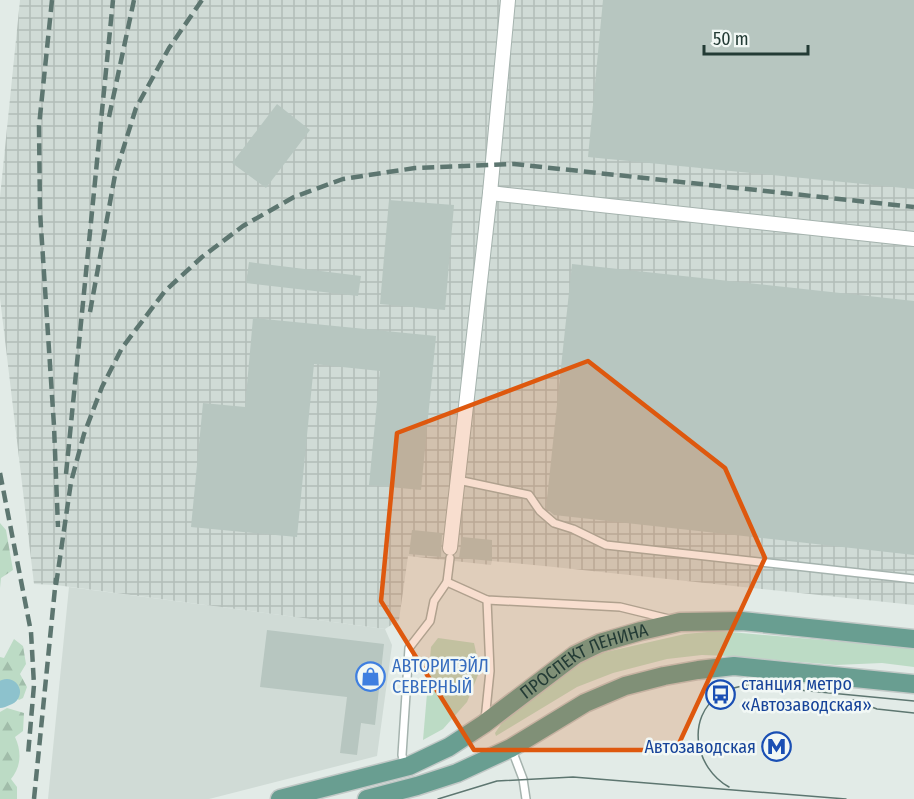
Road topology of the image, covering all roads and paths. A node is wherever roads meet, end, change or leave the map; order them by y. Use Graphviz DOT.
graph roads {
  1 [pos="508,0"];
  2 [pos="490,193"];
  3 [pos="914,238"];
  4 [pos="458,480"];
  5 [pos="450,553"];
  6 [pos="914,579"];
  7 [pos="447,582"];
  8 [pos="487,600"];
  9 [pos="680,622"];
  10 [pos="914,639"];
  11 [pos="914,684"];
  12 [pos="484,724"];
  13 [pos="505,750"];
  14 [pos="407,767"];
  15 [pos="279,799"];
  16 [pos="367,799"];
  17 [pos="526,799"];
  1 -- 2 [label="street"];
  2 -- 3 [label="street"];
  2 -- 4 [label="street"];
  4 -- 5 [label="street"];
  4 -- 6 [label="lane"];
  5 -- 7 [label="lane"];
  7 -- 8 [label="lane"];
  7 -- 14 [label="lane"];
  8 -- 9 [label="lane"];
  8 -- 12 [label="lane"];
  9 -- 10 [label="main road, ПРОСПЕКТ ЛЕНИНА"];
  9 -- 12 [label="main road, ПРОСПЕКТ ЛЕНИНА"];
  11 -- 13 [label="main road, ПРОСПЕКТ ЛЕНИНА"];
  12 -- 13 [label="main road"];
  12 -- 14 [label="main road, ПРОСПЕКТ ЛЕНИНА"];
  13 -- 16 [label="main road, ПРОСПЕКТ ЛЕНИНА"];
  13 -- 17 [label="lane"];
  14 -- 15 [label="main road, ПРОСПЕКТ ЛЕНИНА"];
}
